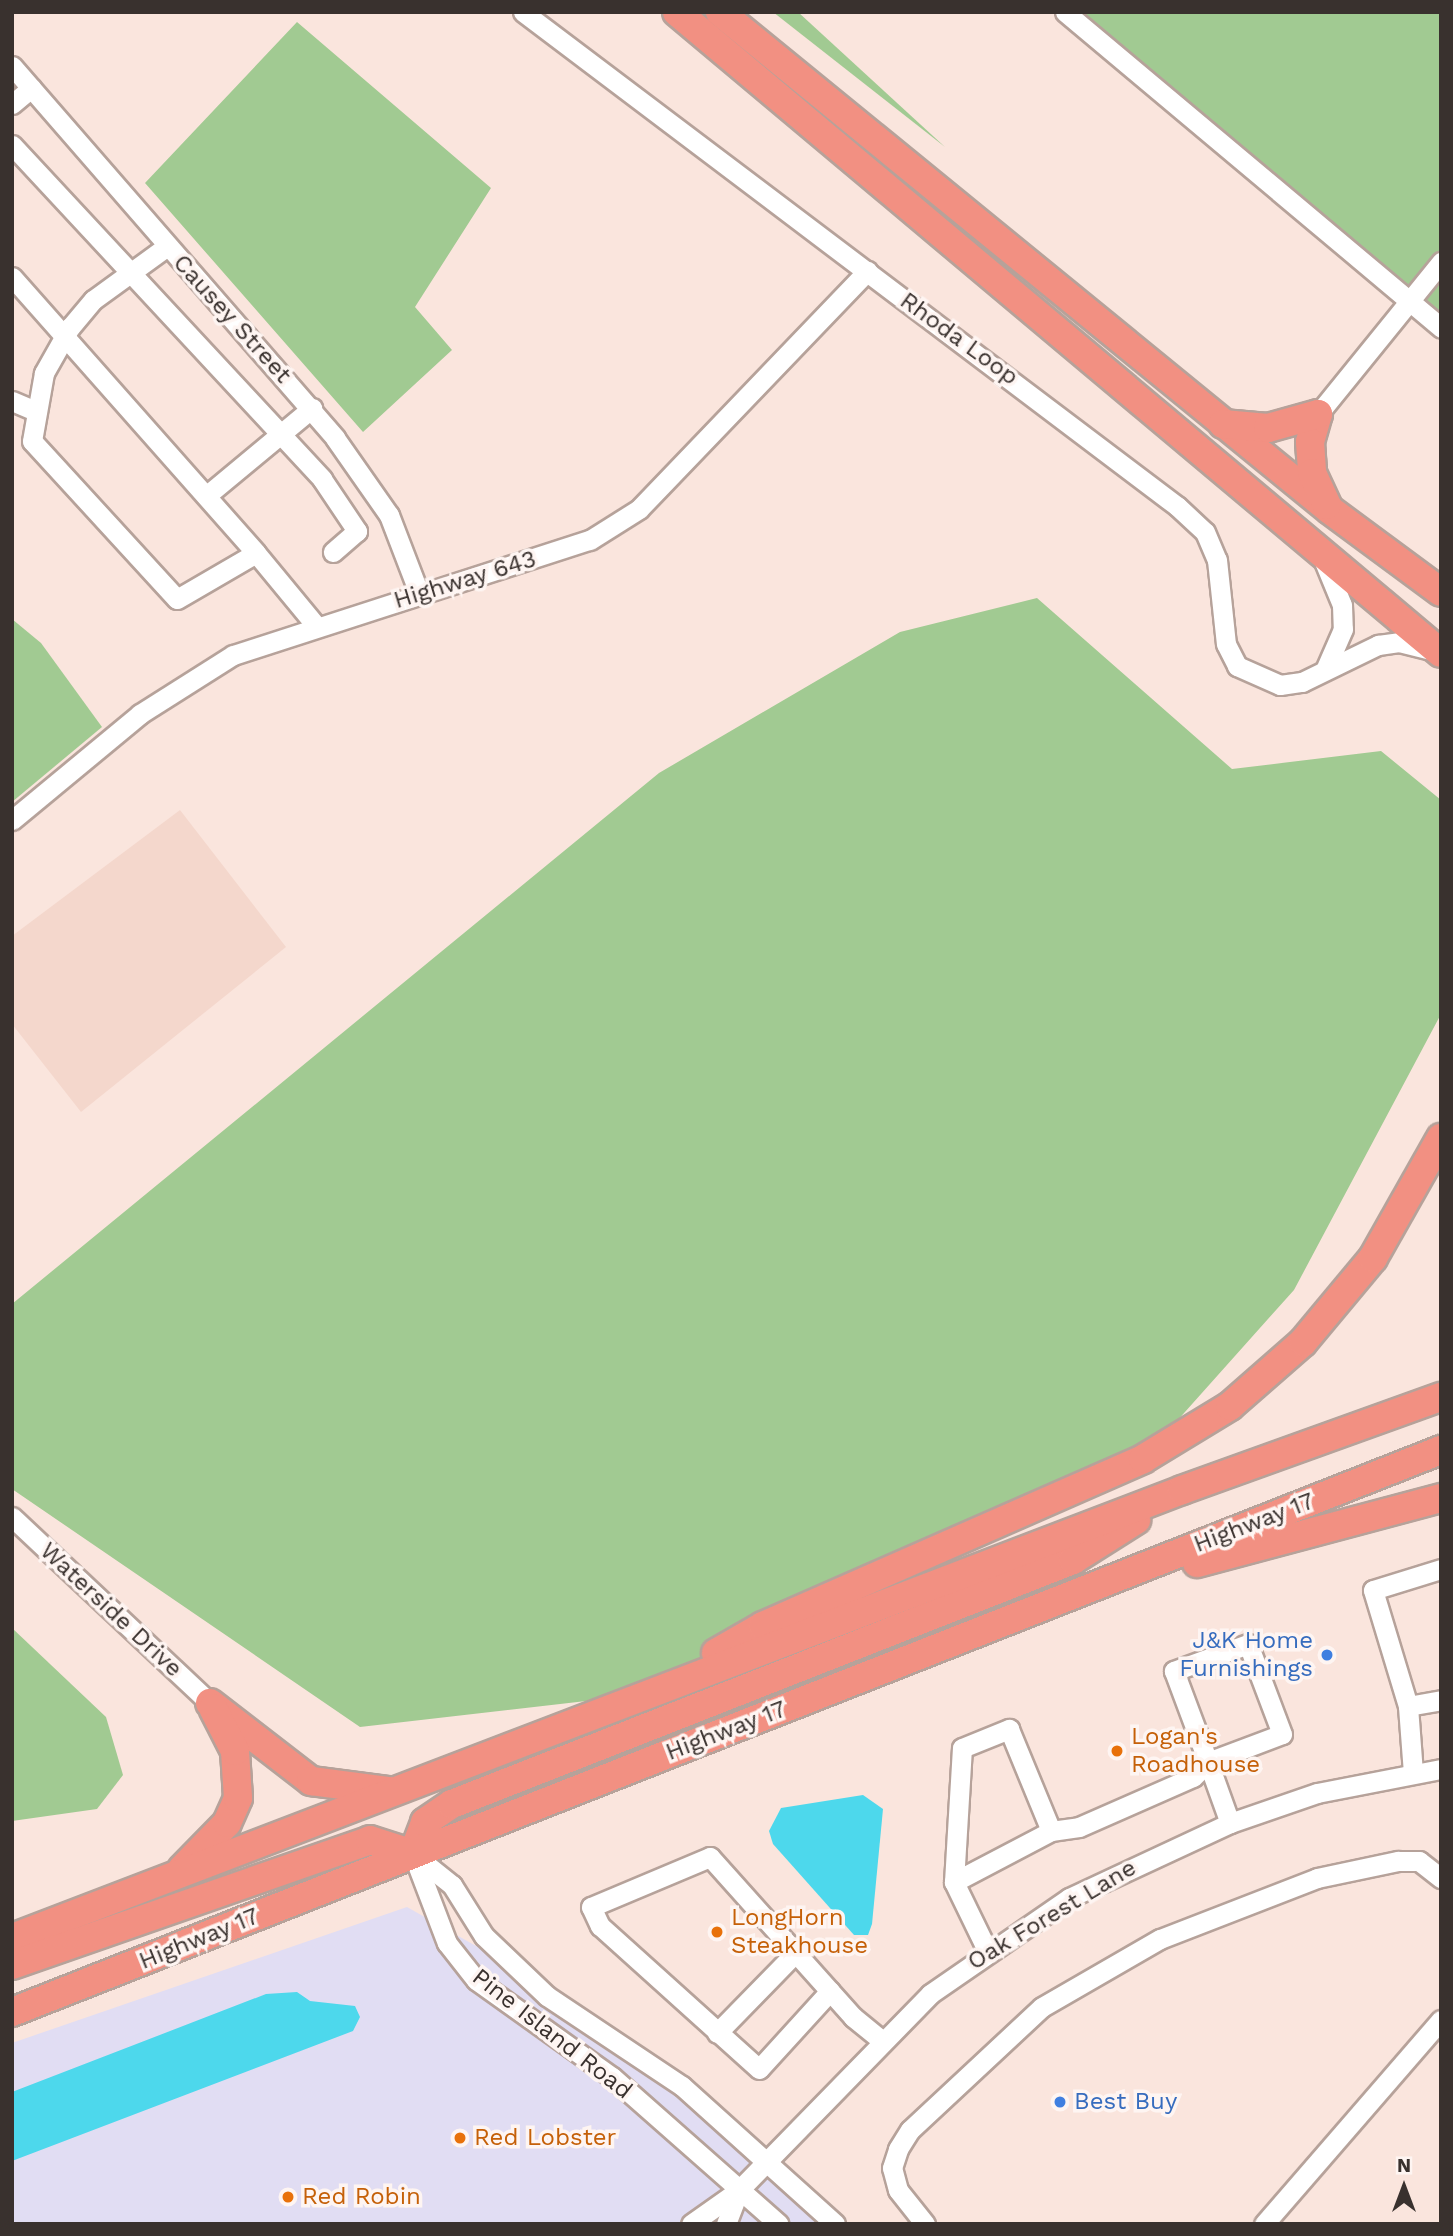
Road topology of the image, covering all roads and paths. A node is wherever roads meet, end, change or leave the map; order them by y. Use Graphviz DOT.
graph roads {
  1 [pos="523,12"];
  2 [pos="677,12"];
  3 [pos="720,12"];
  4 [pos="1065,12"];
  5 [pos="12,66"];
  6 [pos="30,88"];
  7 [pos="12,104"];
  8 [pos="12,145"];
  9 [pos="166,247"];
  10 [pos="1441,262"];
  11 [pos="867,271"];
  12 [pos="130,272"];
  13 [pos="12,277"];
  14 [pos="1409,299"];
  15 [pos="1441,327"];
  16 [pos="67,333"];
  17 [pos="12,401"];
  18 [pos="312,408"];
  19 [pos="33,410"];
  20 [pos="1318,414"];
  21 [pos="1223,424"];
  22 [pos="278,434"];
  23 [pos="206,496"];
  24 [pos="1330,510"];
  25 [pos="333,552"];
  26 [pos="1319,552"];
  27 [pos="256,553"];
  28 [pos="1441,592"];
  29 [pos="419,593"];
  30 [pos="317,627"];
  31 [pos="1441,654"];
  32 [pos="1323,673"];
  33 [pos="12,820"];
  34 [pos="1441,1138"];
  35 [pos="1441,1397"];
  36 [pos="1441,1450"];
  37 [pos="1182,1490"];
  38 [pos="1441,1498"];
  39 [pos="12,1517"];
  40 [pos="1441,1570"];
  41 [pos="1053,1603"];
  42 [pos="647,1694"];
  43 [pos="1441,1700"];
  44 [pos="210,1703"];
  45 [pos="1408,1706"];
  46 [pos="1208,1762"];
  47 [pos="1441,1769"];
  48 [pos="1413,1773"];
  49 [pos="396,1792"];
  50 [pos="1230,1823"];
  51 [pos="1051,1831"];
  52 [pos="413,1854"];
  53 [pos="175,1876"];
  54 [pos="1441,1878"];
  55 [pos="954,1882"];
  56 [pos="12,1938"];
  57 [pos="987,1950"];
  58 [pos="795,1953"];
  59 [pos="12,1965"];
  60 [pos="830,1992"];
  61 [pos="12,2012"];
  62 [pos="1441,2020"];
  63 [pos="717,2033"];
  64 [pos="880,2039"];
  65 [pos="765,2162"];
  66 [pos="739,2190"];
  67 [pos="691,2224"];
  68 [pos="726,2224"];
  69 [pos="779,2224"];
  70 [pos="835,2224"];
  71 [pos="925,2224"];
  72 [pos="1265,2224"];
  1 -- 11 [label="street, Rhoda Loop"];
  2 -- 26 [label="highway"];
  3 -- 21 [label="highway"];
  4 -- 14 [label="street"];
  5 -- 6 [label="street, Causey Street"];
  6 -- 7 [label="street"];
  6 -- 9 [label="street, Causey Street"];
  8 -- 12 [label="street"];
  9 -- 12 [label="street"];
  9 -- 18 [label="street, Causey Street"];
  10 -- 14 [label="street"];
  11 -- 29 [label="street, Highway 643"];
  11 -- 32 [label="street, Rhoda Loop"];
  12 -- 16 [label="street"];
  12 -- 22 [label="street"];
  13 -- 16 [label="street"];
  14 -- 15 [label="street"];
  14 -- 20 [label="street"];
  16 -- 19 [label="street"];
  16 -- 23 [label="street"];
  17 -- 19 [label="street"];
  18 -- 22 [label="street"];
  18 -- 29 [label="street, Causey Street"];
  19 -- 27 [label="street"];
  20 -- 21 [label="highway"];
  20 -- 24 [label="highway"];
  21 -- 24 [label="highway"];
  22 -- 23 [label="street"];
  22 -- 25 [label="street"];
  23 -- 27 [label="street"];
  24 -- 28 [label="highway"];
  26 -- 31 [label="highway"];
  26 -- 32 [label="street"];
  27 -- 30 [label="street"];
  29 -- 30 [label="street, Highway 643"];
  30 -- 33 [label="street, Highway 643"];
  31 -- 32 [label="street, Rhoda Loop"];
  34 -- 42 [label="highway"];
  35 -- 37 [label="highway"];
  36 -- 41 [label="highway, Highway 17"];
  37 -- 42 [label="highway"];
  37 -- 52 [label="highway"];
  38 -- 41 [label="highway"];
  39 -- 44 [label="street, Waterside Drive"];
  40 -- 45 [label="street"];
  41 -- 52 [label="highway, Highway 17"];
  42 -- 49 [label="highway"];
  43 -- 45 [label="street"];
  44 -- 49 [label="highway"];
  44 -- 53 [label="highway"];
  45 -- 48 [label="street"];
  46 -- 46 [label="street"];
  46 -- 50 [label="street"];
  46 -- 51 [label="street"];
  47 -- 48 [label="street, Oak Forest Lane"];
  48 -- 50 [label="street, Oak Forest Lane"];
  49 -- 53 [label="highway"];
  50 -- 57 [label="street, Oak Forest Lane"];
  51 -- 55 [label="street"];
  51 -- 55 [label="street"];
  52 -- 59 [label="highway"];
  52 -- 61 [label="highway, Highway 17"];
  52 -- 65 [label="street, Pine Island Road"];
  52 -- 66 [label="street, Pine Island Road"];
  53 -- 56 [label="highway"];
  54 -- 71 [label="street"];
  55 -- 57 [label="street"];
  57 -- 64 [label="street, Oak Forest Lane"];
  58 -- 60 [label="street"];
  58 -- 63 [label="street"];
  58 -- 63 [label="street"];
  60 -- 63 [label="street"];
  60 -- 64 [label="street"];
  62 -- 72 [label="street"];
  64 -- 65 [label="street, Oak Forest Lane"];
  65 -- 66 [label="street, Oak Forest Lane"];
  65 -- 70 [label="street, Pine Island Road"];
  66 -- 67 [label="street, Oak Forest Lane"];
  66 -- 68 [label="street, Oak Forest Lane"];
  66 -- 69 [label="street, Pine Island Road"];
}
